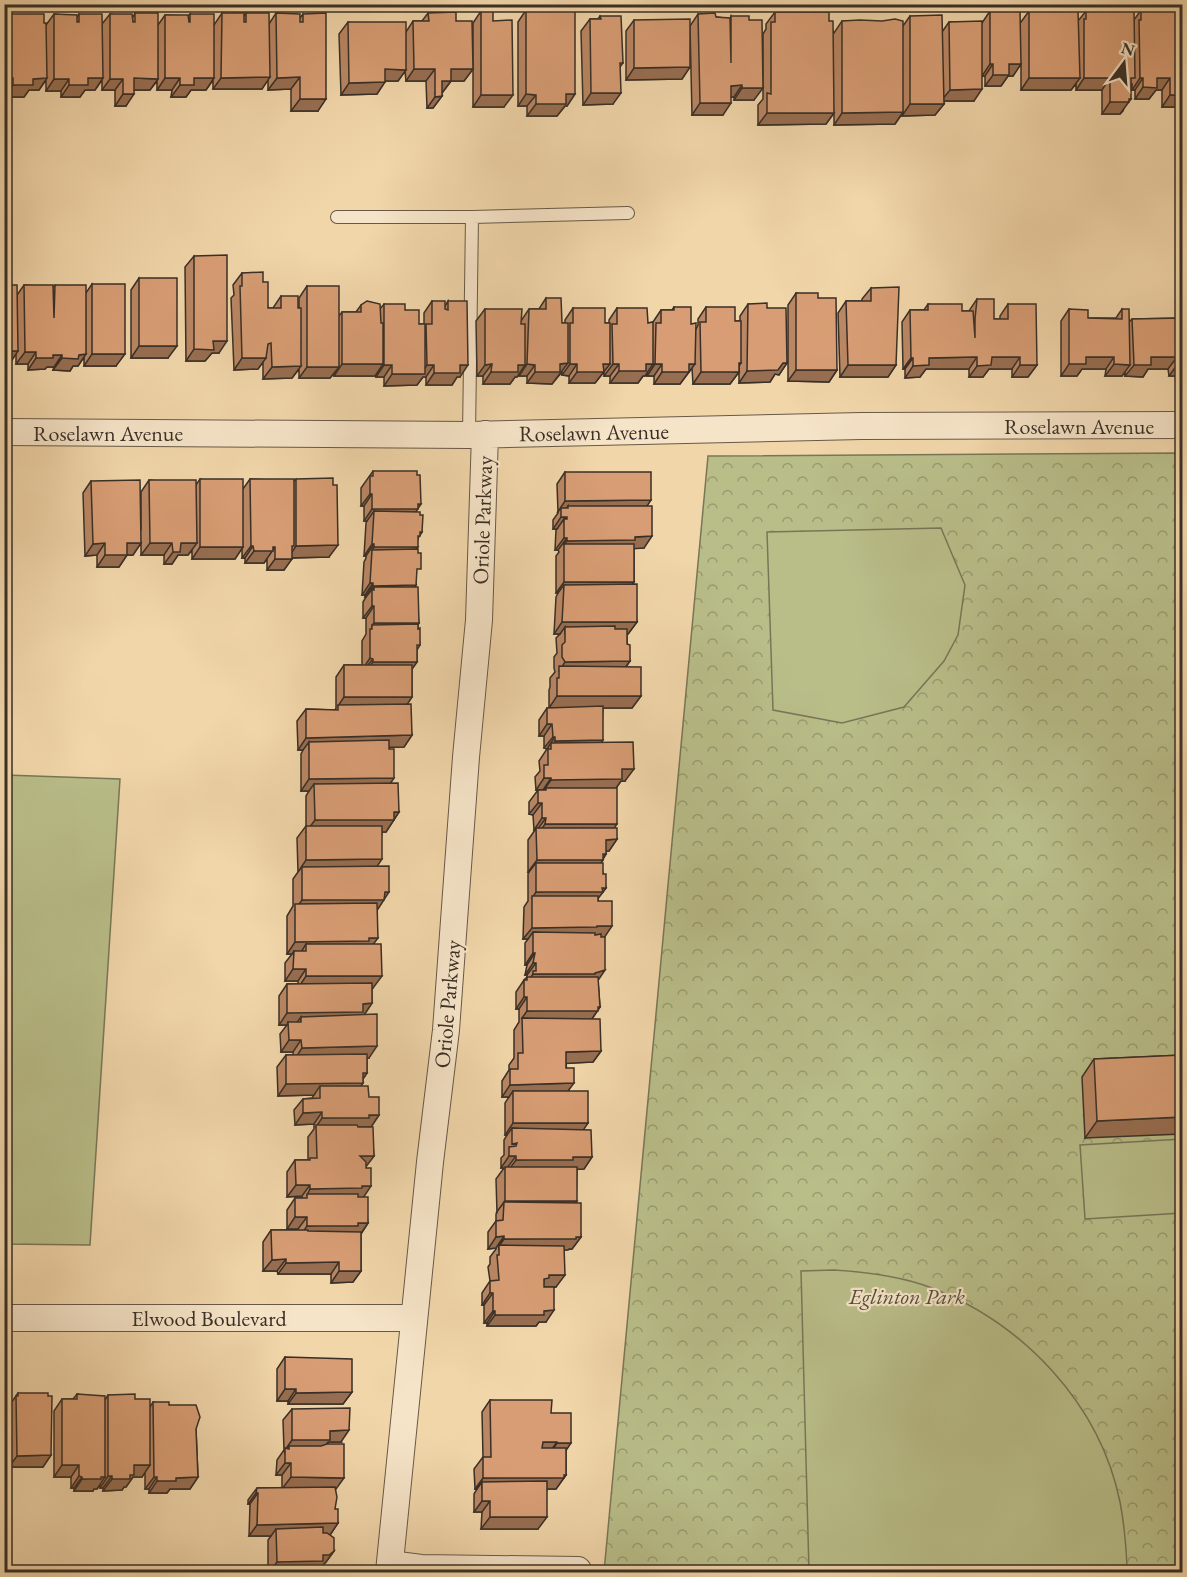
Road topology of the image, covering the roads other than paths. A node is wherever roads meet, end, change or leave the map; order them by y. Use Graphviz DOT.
graph roads {
  1 [pos="627,213"];
  2 [pos="337,217"];
  3 [pos="472,217"];
  4 [pos="1182,425"];
  5 [pos="4,432"];
  6 [pos="477,435"];
  7 [pos="4,1318"];
  8 [pos="414,1318"];
  9 [pos="389,1568"];
  10 [pos="578,1570"];
  1 -- 3 [label="lane"];
  2 -- 3 [label="lane"];
  3 -- 6 [label="lane"];
  4 -- 6 [label="street, Roselawn Avenue"];
  5 -- 6 [label="street, Roselawn Avenue"];
  6 -- 8 [label="street, Oriole Parkway"];
  7 -- 8 [label="street, Elwood Boulevard"];
  8 -- 9 [label="street, Oriole Parkway"];
  9 -- 10 [label="street"];
}
